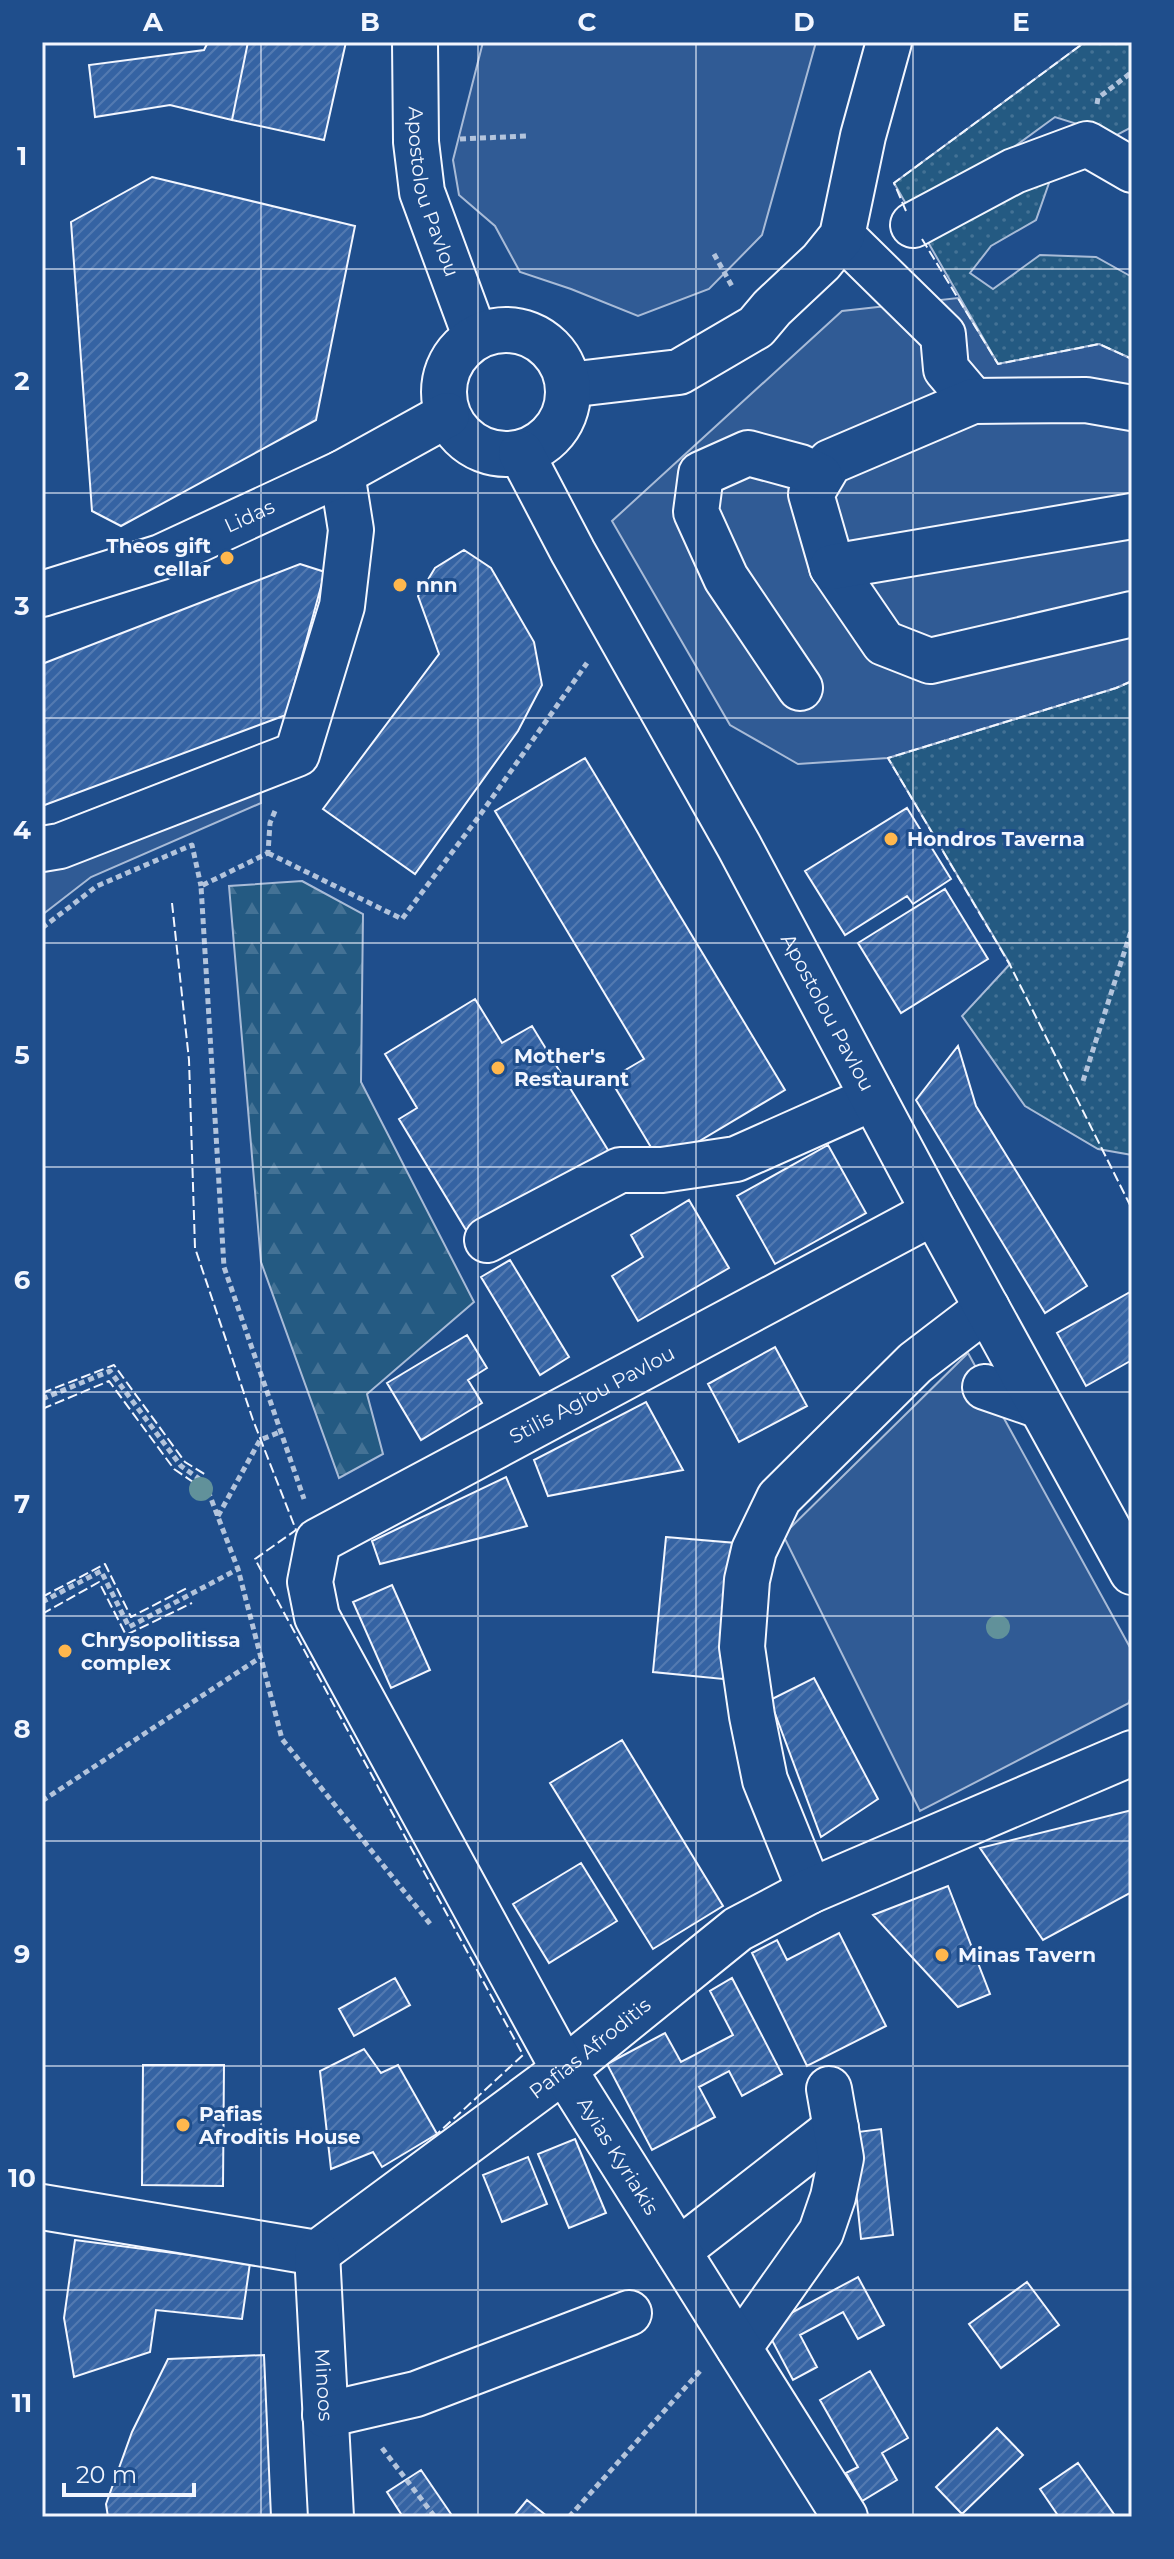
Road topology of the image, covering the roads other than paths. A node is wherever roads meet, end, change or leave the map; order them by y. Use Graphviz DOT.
graph roads {
  1 [pos="415,42"];
  2 [pos="889,42"];
  3 [pos="1132,170"];
  4 [pos="913,225"];
  5 [pos="842,236"];
  6 [pos="478,336"];
  7 [pos="568,385"];
  8 [pos="973,401"];
  9 [pos="1132,408"];
  10 [pos="447,415"];
  11 [pos="521,453"];
  12 [pos="342,473"];
  13 [pos="820,476"];
  14 [pos="1132,516"];
  15 [pos="832,567"];
  16 [pos="42,594"];
  17 [pos="1132,614"];
  18 [pos="800,688"];
  19 [pos="42,849"];
  20 [pos="873,1098"];
  21 [pos="934,1212"];
  22 [pos="487,1240"];
  23 [pos="987,1308"];
  24 [pos="985,1387"];
  25 [pos="1040,1406"];
  26 [pos="1132,1572"];
  27 [pos="317,1617"];
  28 [pos="1132,1753"];
  29 [pos="810,1891"];
  30 [pos="564,2070"];
  31 [pos="42,2207"];
  32 [pos="678,2251"];
  33 [pos="317,2253"];
  34 [pos="629,2313"];
  35 [pos="735,2342"];
  36 [pos="326,2426"];
  37 [pos="331,2517"];
  38 [pos="845,2517"];
  1 -- 6 [label="street, Apostolou Pavlou"];
  2 -- 5 [label="street"];
  3 -- 4 [label="street"];
  5 -- 7 [label="street"];
  5 -- 8 [label="street"];
  6 -- 7 [label="street"];
  6 -- 10 [label="street"];
  7 -- 11 [label="street"];
  8 -- 9 [label="street"];
  8 -- 13 [label="street"];
  10 -- 11 [label="street"];
  10 -- 12 [label="street, Lidas"];
  11 -- 20 [label="street, Apostolou Pavlou"];
  12 -- 16 [label="street, Lidas"];
  12 -- 19 [label="street"];
  13 -- 15 [label="street"];
  13 -- 18 [label="street"];
  14 -- 15 [label="street"];
  15 -- 17 [label="street"];
  20 -- 21 [label="street, Apostolou Pavlou"];
  20 -- 22 [label="street"];
  21 -- 23 [label="street, Apostolou Pavlou"];
  21 -- 27 [label="street, Stilis Agiou Pavlou"];
  23 -- 25 [label="street, Apostolou Pavlou"];
  23 -- 29 [label="street"];
  24 -- 25 [label="street"];
  25 -- 26 [label="street, Apostolou Pavlou"];
  27 -- 30 [label="street, Ayias Kyriakis"];
  28 -- 29 [label="street, Pafias Afroditis"];
  29 -- 30 [label="street, Pafias Afroditis"];
  30 -- 32 [label="street, Ayias Kyriakis"];
  30 -- 33 [label="street, Pafias Afroditis"];
  31 -- 33 [label="street"];
  32 -- 35 [label="street, Ayias Kyriakis"];
  32 -- 35 [label="street"];
  33 -- 36 [label="street, Minoos"];
  34 -- 36 [label="street"];
  35 -- 38 [label="street, Ayias Kyriakis"];
  36 -- 37 [label="street, Minoos"];
}
